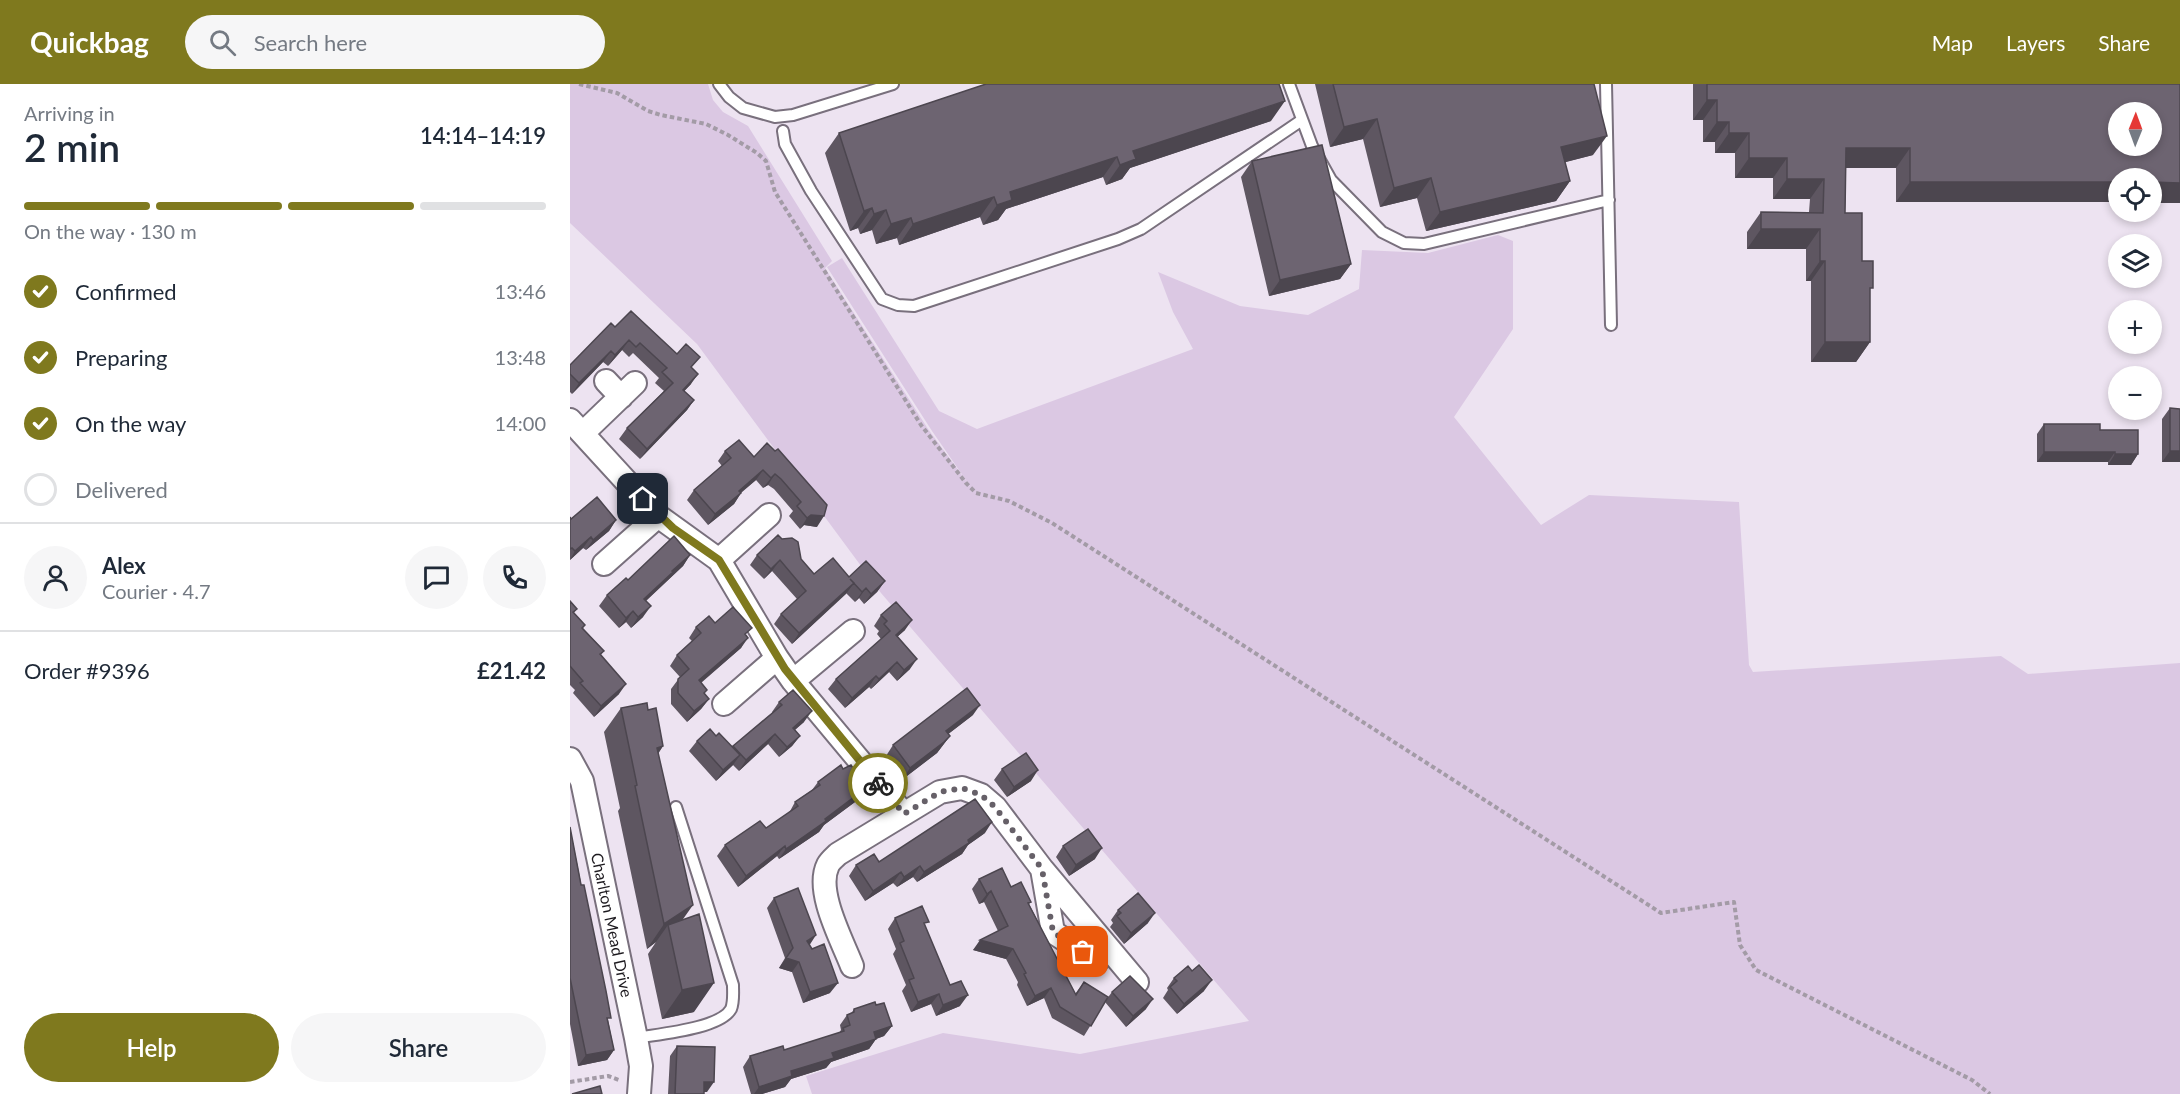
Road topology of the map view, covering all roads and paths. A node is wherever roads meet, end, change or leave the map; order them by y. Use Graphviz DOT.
graph roads {
  1 [pos="579,84"];
  2 [pos="719,84"];
  3 [pos="893,84"];
  4 [pos="1289,84"];
  5 [pos="1606,84"];
  6 [pos="1302,120"];
  7 [pos="783,131"];
  8 [pos="1609,200"];
  9 [pos="1611,325"];
  10 [pos="621,387"];
  11 [pos="576,426"];
  12 [pos="658,516"];
  13 [pos="764,525"];
  14 [pos="618,560"];
  15 [pos="719,560"];
  16 [pos="853,631"];
  17 [pos="777,658"];
  18 [pos="793,681"];
  19 [pos="724,704"];
  20 [pos="570,759"];
  21 [pos="676,807"];
  22 [pos="904,814"];
  23 [pos="1042,869"];
  24 [pos="1097,961"];
  25 [pos="852,966"];
  26 [pos="1137,982"];
  27 [pos="636,1038"];
  28 [pos="570,1082"];
  29 [pos="639,1091"];
  30 [pos="1990,1094"];
  1 -- 30 [label="path"];
  2 -- 3 [label="lane"];
  4 -- 6 [label="lane"];
  5 -- 8 [label="lane"];
  6 -- 7 [label="lane"];
  6 -- 8 [label="lane"];
  8 -- 9 [label="lane"];
  10 -- 11 [label="street"];
  11 -- 12 [label="street"];
  12 -- 14 [label="street"];
  12 -- 15 [label="street"];
  13 -- 15 [label="street"];
  15 -- 17 [label="street"];
  16 -- 18 [label="street"];
  17 -- 18 [label="street"];
  17 -- 19 [label="street"];
  18 -- 22 [label="street"];
  20 -- 27 [label="street, Charlton Mead Drive"];
  21 -- 27 [label="lane"];
  22 -- 23 [label="street"];
  22 -- 25 [label="street"];
  23 -- 24 [label="street"];
  23 -- 26 [label="street"];
  27 -- 29 [label="street, Charlton Mead Drive"];
  28 -- 29 [label="path"];
}
